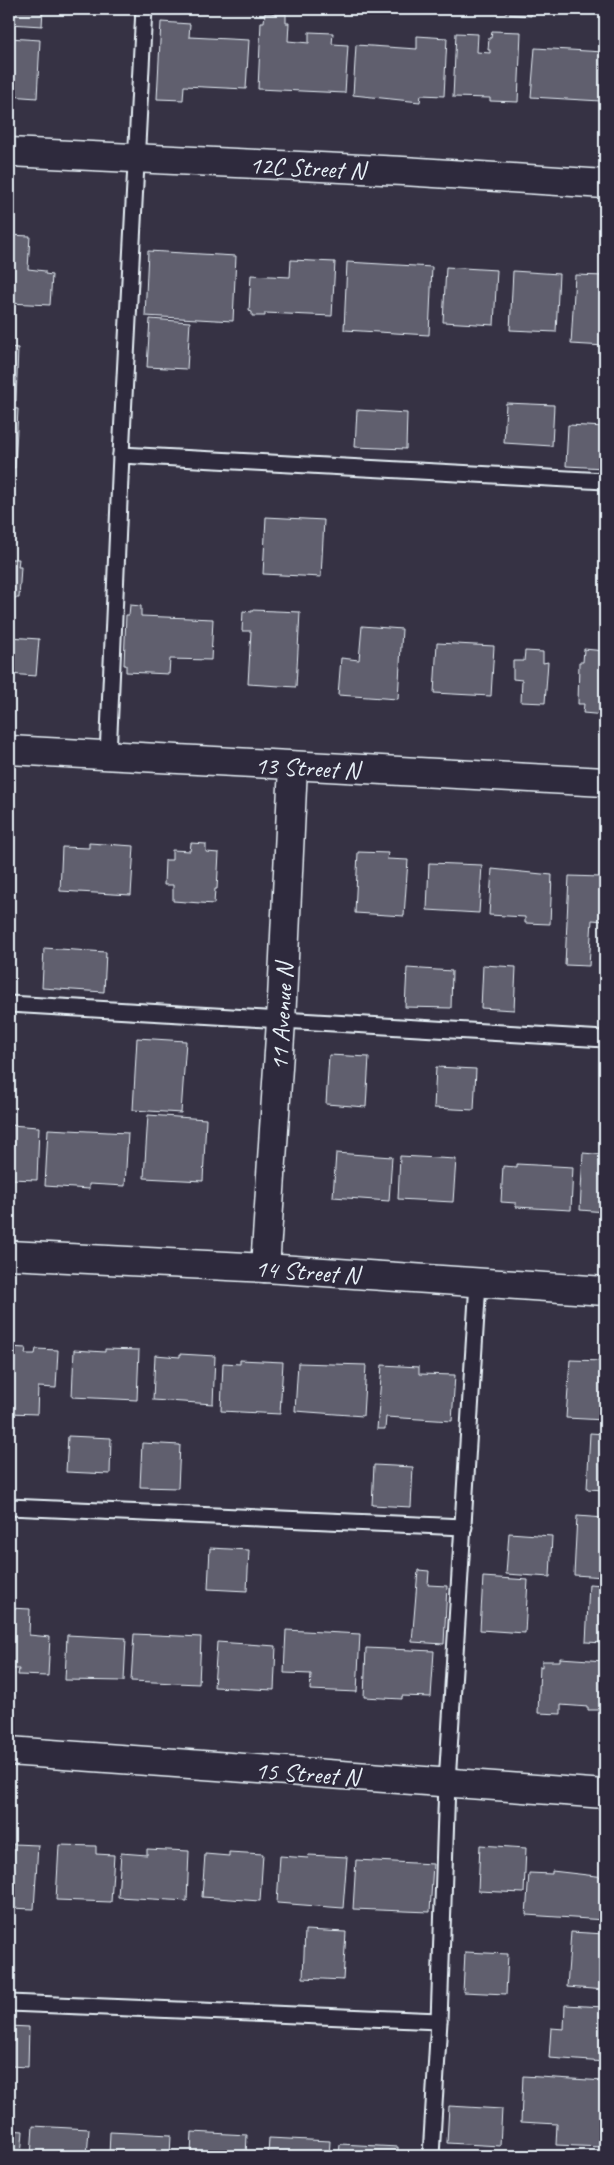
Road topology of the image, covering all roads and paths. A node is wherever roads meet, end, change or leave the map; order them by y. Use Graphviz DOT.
graph roads {
  1 [pos="144,9"];
  2 [pos="9,152"];
  3 [pos="135,158"];
  4 [pos="605,184"];
  5 [pos="121,455"];
  6 [pos="605,481"];
  7 [pos="9,750"];
  8 [pos="108,756"];
  9 [pos="293,766"];
  10 [pos="605,782"];
  11 [pos="9,1004"];
  12 [pos="281,1021"];
  13 [pos="605,1039"];
  14 [pos="9,1255"];
  15 [pos="266,1268"];
  16 [pos="478,1282"];
  17 [pos="605,1291"];
  18 [pos="9,1507"];
  19 [pos="464,1527"];
  20 [pos="9,1751"];
  21 [pos="447,1783"];
  22 [pos="605,1794"];
  23 [pos="9,2003"];
  24 [pos="439,2021"];
  25 [pos="431,2156"];
  1 -- 3 [label="lane"];
  2 -- 3 [label="street, 12C Street N"];
  3 -- 4 [label="street, 12C Street N"];
  3 -- 5 [label="lane"];
  5 -- 6 [label="lane"];
  5 -- 8 [label="lane"];
  7 -- 8 [label="street, 13 Street N"];
  8 -- 9 [label="street, 13 Street N"];
  9 -- 10 [label="street, 13 Street N"];
  9 -- 12 [label="street, 11 Avenue N"];
  11 -- 12 [label="lane"];
  12 -- 13 [label="lane"];
  12 -- 15 [label="street, 11 Avenue N"];
  14 -- 15 [label="street, 14 Street N"];
  15 -- 16 [label="street, 14 Street N"];
  16 -- 17 [label="street, 14 Street N"];
  16 -- 19 [label="lane"];
  18 -- 19 [label="lane"];
  19 -- 21 [label="lane"];
  20 -- 21 [label="street, 15 Street N"];
  21 -- 22 [label="street, 15 Street N"];
  21 -- 24 [label="lane"];
  23 -- 24 [label="lane"];
  24 -- 25 [label="lane"];
}
